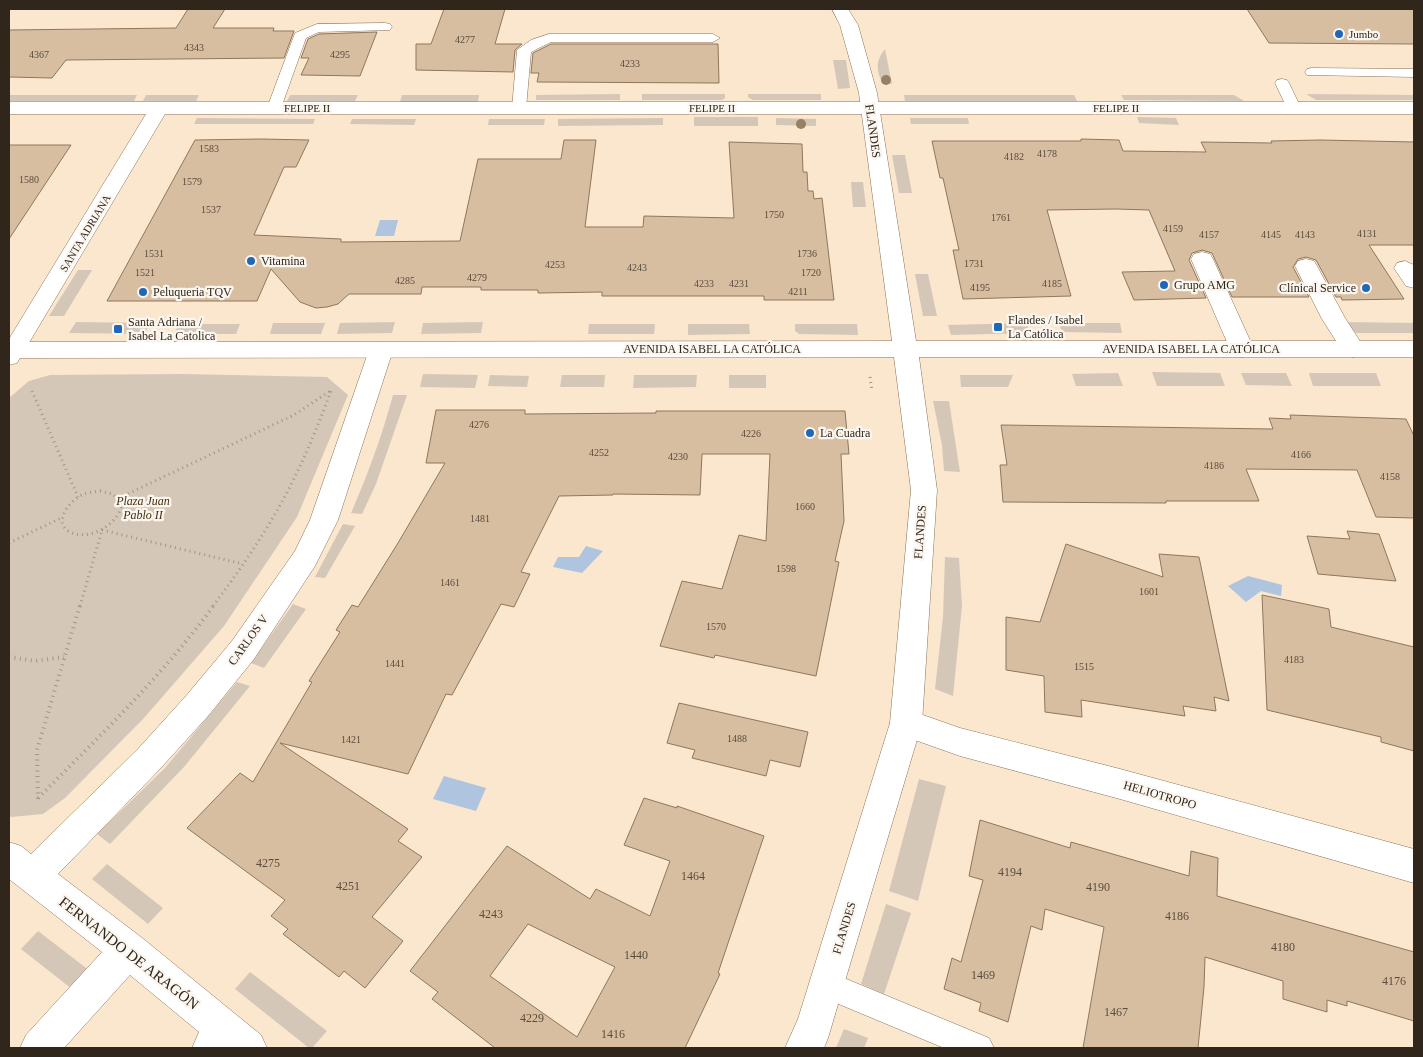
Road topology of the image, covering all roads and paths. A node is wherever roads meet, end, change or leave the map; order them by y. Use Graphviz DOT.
graph roads {
  1 [pos="840,9"];
  2 [pos="385,27"];
  3 [pos="713,38"];
  4 [pos="1312,72"];
  5 [pos="1414,74"];
  6 [pos="1282,83"];
  7 [pos="9,108"];
  8 [pos="159,108"];
  9 [pos="274,108"];
  10 [pos="519,108"];
  11 [pos="870,108"];
  12 [pos="1294,108"];
  13 [pos="1414,108"];
  14 [pos="1202,260"];
  15 [pos="1306,266"];
  16 [pos="1414,348"];
  17 [pos="906,349"];
  18 [pos="1242,349"];
  19 [pos="1353,349"];
  20 [pos="381,350"];
  21 [pos="10,352"];
  22 [pos="32,391"];
  23 [pos="78,497"];
  24 [pos="119,498"];
  25 [pos="61,518"];
  26 [pos="102,530"];
  27 [pos="9,543"];
  28 [pos="244,564"];
  29 [pos="9,656"];
  30 [pos="64,657"];
  31 [pos="906,723"];
  32 [pos="1414,866"];
  33 [pos="20,867"];
  34 [pos="128,950"];
  35 [pos="827,985"];
  36 [pos="228,1042"];
  37 [pos="39,1048"];
  38 [pos="804,1048"];
  39 [pos="979,1048"];
  1 -- 11 [label="street, FLANDES"];
  2 -- 9 [label="lane"];
  3 -- 10 [label="lane"];
  4 -- 5 [label="lane"];
  6 -- 12 [label="lane"];
  7 -- 8 [label="street, FELIPE II"];
  8 -- 9 [label="street, FELIPE II"];
  8 -- 21 [label="street, SANTA ADRIANA"];
  9 -- 10 [label="street, FELIPE II"];
  10 -- 11 [label="street, FELIPE II"];
  11 -- 12 [label="street, FELIPE II"];
  11 -- 17 [label="street, FLANDES"];
  12 -- 13 [label="street, FELIPE II"];
  14 -- 18 [label="street"];
  15 -- 19 [label="street"];
  16 -- 19 [label="street, AVENIDA ISABEL LA CATÓLICA"];
  17 -- 18 [label="street, AVENIDA ISABEL LA CATÓLICA"];
  17 -- 20 [label="street, AVENIDA ISABEL LA CATÓLICA"];
  17 -- 31 [label="street, FLANDES"];
  18 -- 19 [label="street, AVENIDA ISABEL LA CATÓLICA"];
  20 -- 21 [label="street, AVENIDA ISABEL LA CATÓLICA"];
  20 -- 33 [label="street, CARLOS V"];
  22 -- 23 [label="path"];
  23 -- 24 [label="path"];
  23 -- 25 [label="path"];
  24 -- 26 [label="path"];
  24 -- 28 [label="path"];
  25 -- 26 [label="path"];
  25 -- 27 [label="path"];
  26 -- 28 [label="path"];
  26 -- 30 [label="path"];
  28 -- 30 [label="path"];
  29 -- 30 [label="path"];
  31 -- 32 [label="street, HELIOTROPO"];
  31 -- 35 [label="street, FLANDES"];
  33 -- 34 [label="street, FERNANDO DE ARAGÓN"];
  34 -- 36 [label="street, FERNANDO DE ARAGÓN"];
  34 -- 37 [label="street"];
  35 -- 38 [label="street, FLANDES"];
  35 -- 39 [label="lane"];
}
